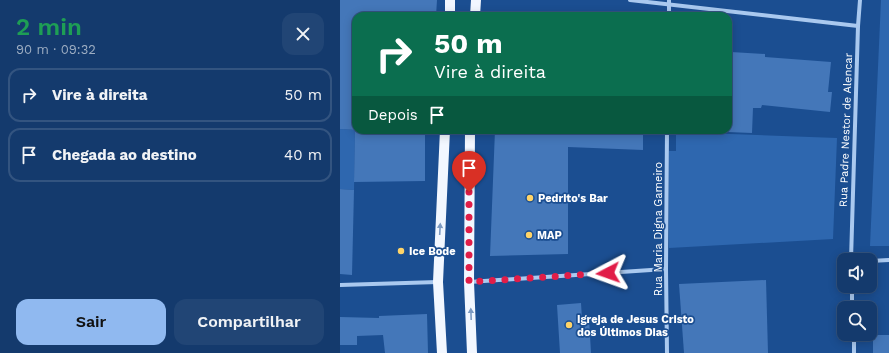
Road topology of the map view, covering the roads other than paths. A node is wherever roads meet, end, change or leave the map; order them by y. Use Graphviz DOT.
graph roads {
  1 [pos="450,0"];
  2 [pos="476,0"];
  3 [pos="630,0"];
  4 [pos="860,0"];
  5 [pos="669,2"];
  6 [pos="450,12"];
  7 [pos="475,12"];
  8 [pos="858,26"];
  9 [pos="445,134"];
  10 [pos="470,134"];
  11 [pos="667,134"];
  12 [pos="851,253"];
  13 [pos="889,260"];
  14 [pos="877,261"];
  15 [pos="666,269"];
  16 [pos="438,282"];
  17 [pos="469,282"];
  18 [pos="340,285"];
  19 [pos="854,341"];
  20 [pos="442,353"];
  21 [pos="472,353"];
  22 [pos="667,353"];
  23 [pos="854,353"];
  1 -- 6 [label="main road"];
  2 -- 7 [label="main road"];
  3 -- 5 [label="street"];
  4 -- 8 [label="street, Rua Padre Nestor de Alencar"];
  5 -- 8 [label="street"];
  8 -- 12 [label="street, Rua Padre Nestor de Alencar"];
  16 -- 9 [label="main road, one-way"];
  10 -- 17 [label="main road"];
  11 -- 15 [label="street, Rua Maria Digna Gameiro"];
  13 -- 14 [label="street"];
  15 -- 17 [label="street"];
  15 -- 22 [label="street, Rua Maria Digna Gameiro"];
  16 -- 18 [label="street"];
  16 -- 20 [label="main road"];
  21 -- 17 [label="main road, one-way"];
  19 -- 23 [label="street"];
}
